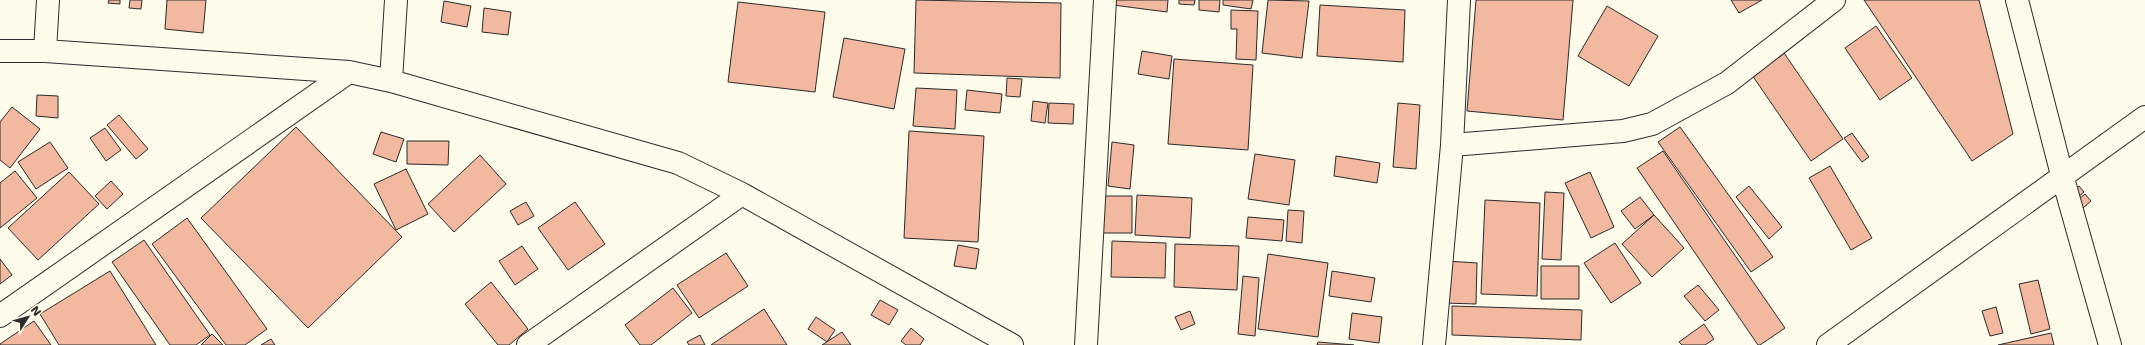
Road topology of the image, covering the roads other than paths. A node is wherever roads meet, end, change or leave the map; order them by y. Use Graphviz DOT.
graph roads {
  1 [pos="48,0"];
  2 [pos="396,0"];
  3 [pos="1105,0"];
  4 [pos="1459,0"];
  5 [pos="1834,0"];
  6 [pos="2017,0"];
  7 [pos="0,51"];
  8 [pos="45,52"];
  9 [pos="349,72"];
  10 [pos="391,81"];
  11 [pos="2145,117"];
  12 [pos="1452,145"];
  13 [pos="2062,175"];
  14 [pos="742,194"];
  15 [pos="0,316"];
  16 [pos="528,345"];
  17 [pos="1012,345"];
  18 [pos="1086,345"];
  19 [pos="1434,345"];
  20 [pos="1828,345"];
  21 [pos="2110,345"];
  1 -- 8 [label="street"];
  2 -- 10 [label="street"];
  3 -- 18 [label="street"];
  4 -- 12 [label="street"];
  5 -- 12 [label="street"];
  6 -- 13 [label="street"];
  7 -- 8 [label="street"];
  8 -- 9 [label="street"];
  9 -- 10 [label="street"];
  9 -- 15 [label="street"];
  10 -- 14 [label="street"];
  11 -- 13 [label="street"];
  12 -- 19 [label="street"];
  13 -- 20 [label="street"];
  13 -- 21 [label="street"];
  14 -- 16 [label="street"];
  14 -- 17 [label="street"];
}
